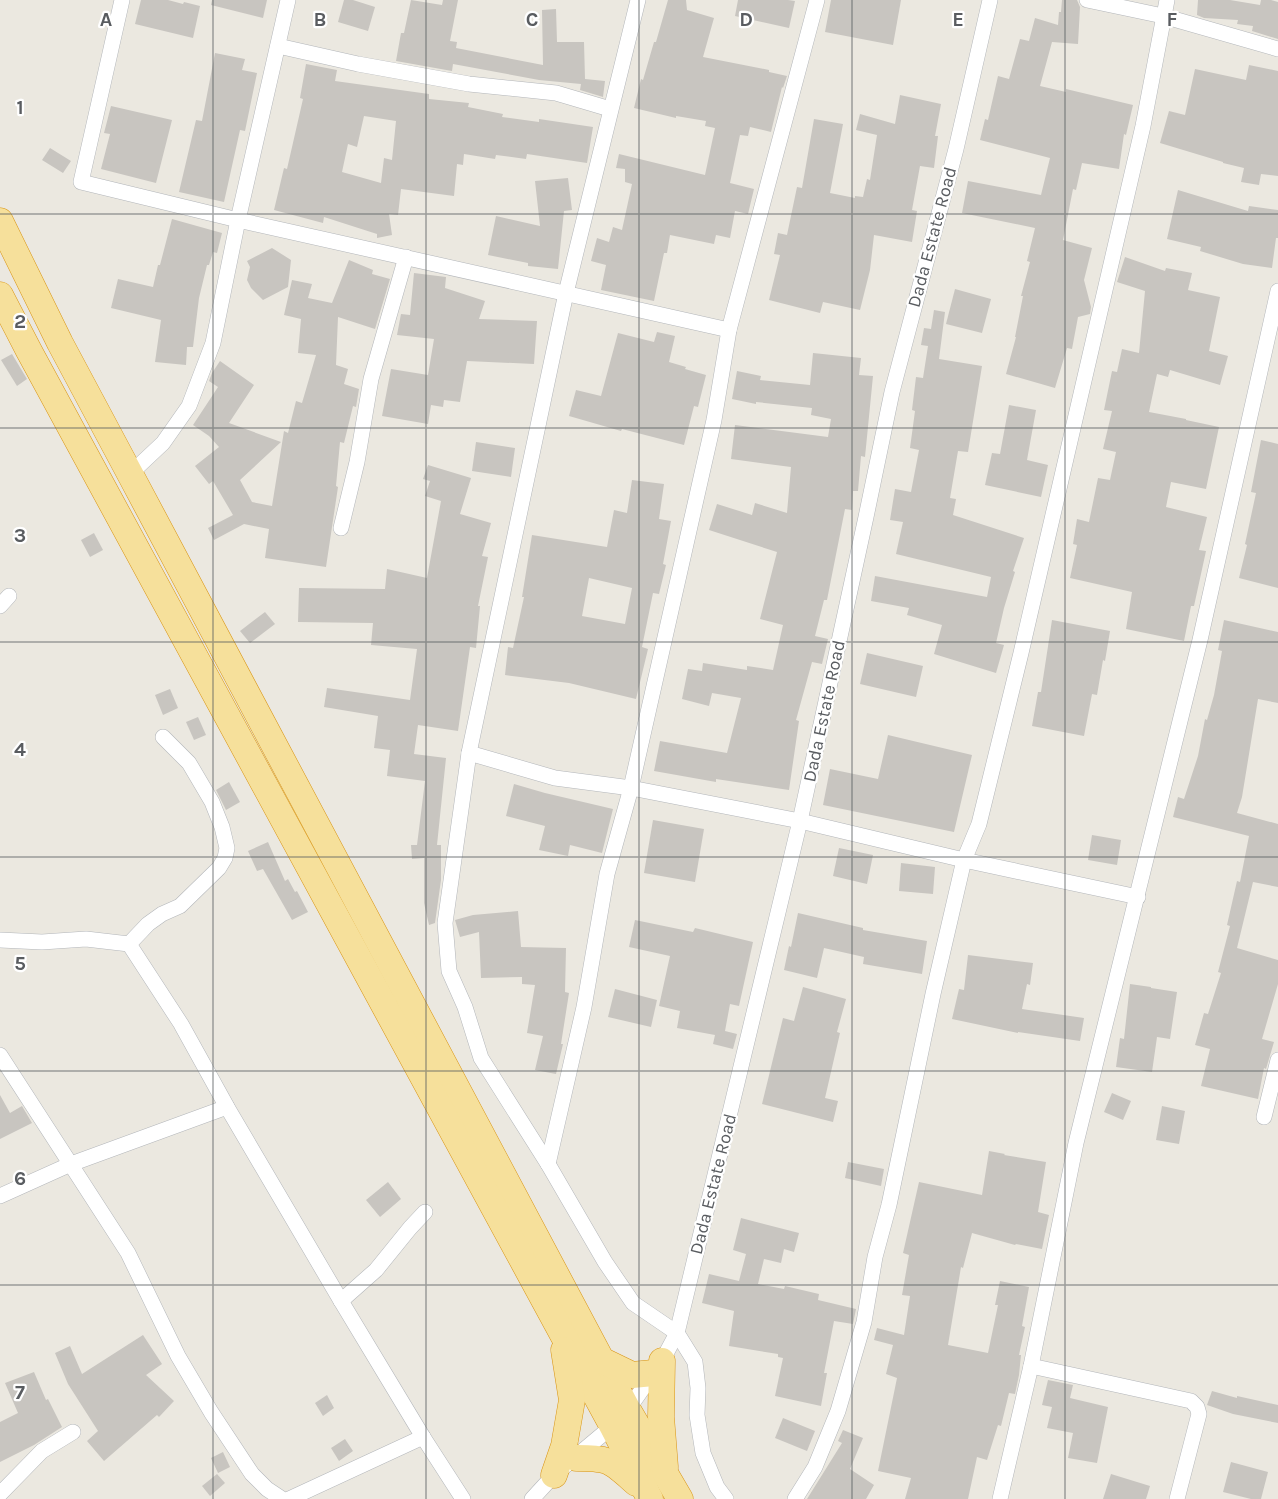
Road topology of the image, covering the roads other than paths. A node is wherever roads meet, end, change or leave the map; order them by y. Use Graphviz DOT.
graph roads {
  1 [pos="122,0"];
  2 [pos="288,0"];
  3 [pos="638,0"];
  4 [pos="817,0"];
  5 [pos="990,0"];
  6 [pos="1087,0"];
  7 [pos="1167,0"];
  8 [pos="1163,16"];
  9 [pos="278,46"];
  10 [pos="1278,49"];
  11 [pos="610,109"];
  12 [pos="238,220"];
  13 [pos="0,221"];
  14 [pos="406,257"];
  15 [pos="1278,291"];
  16 [pos="566,293"];
  17 [pos="0,295"];
  18 [pos="729,330"];
  19 [pos="130,474"];
  20 [pos="341,528"];
  21 [pos="163,737"];
  22 [pos="469,753"];
  23 [pos="631,788"];
  24 [pos="800,821"];
  25 [pos="964,860"];
  26 [pos="1138,897"];
  27 [pos="0,940"];
  28 [pos="129,944"];
  29 [pos="0,1055"];
  30 [pos="1278,1060"];
  31 [pos="227,1107"];
  32 [pos="1264,1117"];
  33 [pos="71,1164"];
  34 [pos="548,1164"];
  35 [pos="0,1196"];
  36 [pos="425,1212"];
  37 [pos="341,1301"];
  38 [pos="561,1332"];
  39 [pos="677,1333"];
  40 [pos="601,1360"];
  41 [pos="1031,1366"];
  42 [pos="657,1367"];
  43 [pos="620,1418"];
  44 [pos="73,1432"];
  45 [pos="423,1437"];
  46 [pos="576,1458"];
  47 [pos="665,1474"];
  48 [pos="554,1475"];
  49 [pos="0,1494"];
  50 [pos="649,1496"];
  51 [pos="282,1499"];
  52 [pos="289,1499"];
  53 [pos="463,1499"];
  54 [pos="532,1499"];
  55 [pos="680,1499"];
  56 [pos="726,1499"];
  57 [pos="795,1499"];
  58 [pos="1000,1499"];
  59 [pos="1177,1499"];
  1 -- 12 [label="street"];
  2 -- 9 [label="street"];
  3 -- 11 [label="street"];
  4 -- 18 [label="street"];
  5 -- 24 [label="street, Dada Estate Road"];
  6 -- 8 [label="street"];
  7 -- 8 [label="street"];
  8 -- 10 [label="street"];
  8 -- 25 [label="street"];
  9 -- 11 [label="street"];
  9 -- 12 [label="street"];
  11 -- 16 [label="street"];
  12 -- 14 [label="street"];
  12 -- 19 [label="street"];
  13 -- 19 [label="highway"];
  14 -- 16 [label="street"];
  14 -- 20 [label="street"];
  15 -- 26 [label="street"];
  16 -- 18 [label="street"];
  16 -- 22 [label="street"];
  17 -- 38 [label="highway"];
  18 -- 23 [label="street"];
  19 -- 40 [label="highway"];
  21 -- 28 [label="street"];
  22 -- 23 [label="street"];
  22 -- 34 [label="street"];
  23 -- 24 [label="street"];
  23 -- 34 [label="street"];
  24 -- 25 [label="street"];
  24 -- 39 [label="street, Dada Estate Road"];
  25 -- 26 [label="street"];
  25 -- 57 [label="street"];
  26 -- 41 [label="street"];
  27 -- 28 [label="street"];
  28 -- 31 [label="street"];
  29 -- 33 [label="street"];
  30 -- 32 [label="street"];
  31 -- 33 [label="street"];
  31 -- 37 [label="street"];
  33 -- 35 [label="street"];
  33 -- 51 [label="street"];
  34 -- 39 [label="street"];
  36 -- 37 [label="street"];
  37 -- 45 [label="street"];
  38 -- 43 [label="highway"];
  38 -- 48 [label="highway"];
  39 -- 42 [label="street, Dada Estate Road"];
  39 -- 56 [label="street"];
  40 -- 42 [label="highway"];
  40 -- 43 [label="highway"];
  41 -- 58 [label="street"];
  41 -- 59 [label="street"];
  42 -- 43 [label="street, Dada Estate Road"];
  42 -- 47 [label="highway"];
  43 -- 46 [label="street, Dada Estate Road"];
  43 -- 47 [label="highway"];
  43 -- 50 [label="highway"];
  44 -- 49 [label="street"];
  45 -- 52 [label="street"];
  45 -- 53 [label="street"];
  46 -- 48 [label="street, Dada Estate Road"];
  46 -- 50 [label="highway"];
  47 -- 55 [label="highway"];
  48 -- 54 [label="street, Dada Estate Road"];
}
